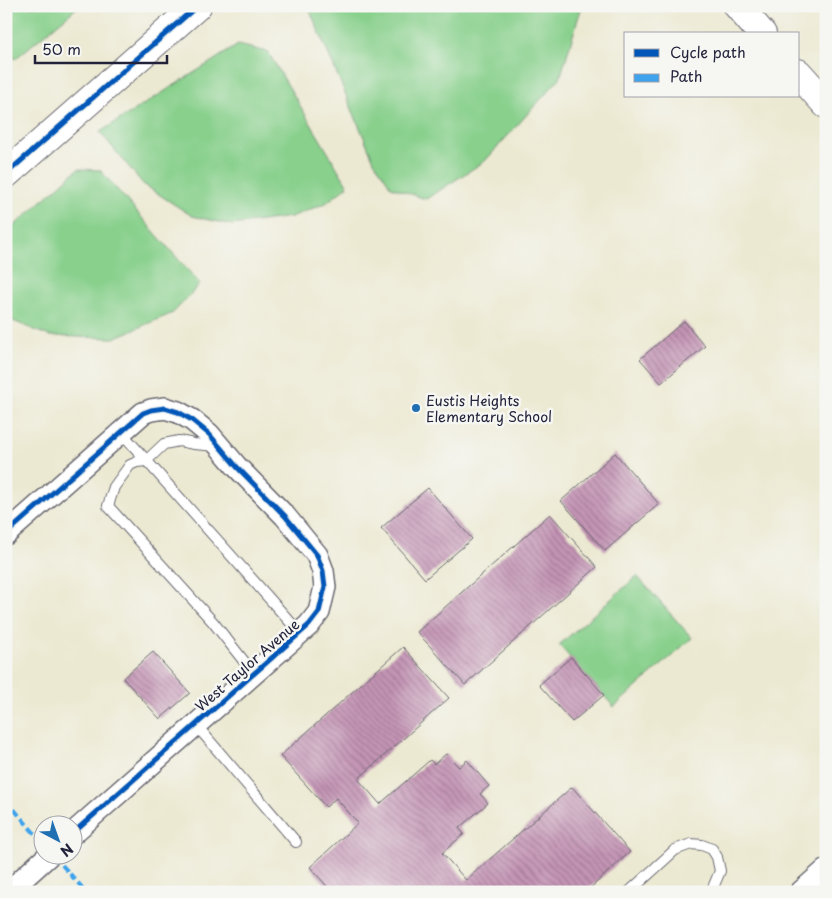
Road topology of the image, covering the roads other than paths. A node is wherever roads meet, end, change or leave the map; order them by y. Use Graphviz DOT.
graph roads {
  1 [pos="197,6"];
  2 [pos="738,6"];
  3 [pos="760,32"];
  4 [pos="800,76"];
  5 [pos="826,104"];
  6 [pos="6,174"];
  7 [pos="121,432"];
  8 [pos="220,446"];
  9 [pos="146,461"];
  10 [pos="6,534"];
  11 [pos="300,633"];
  12 [pos="254,674"];
  13 [pos="196,725"];
  14 [pos="82,825"];
  15 [pos="296,842"];
  16 [pos="37,866"];
  17 [pos="826,870"];
  18 [pos="8,892"];
  19 [pos="629,892"];
  20 [pos="710,892"];
  21 [pos="801,892"];
  1 -- 6 [label="street"];
  2 -- 3 [label="street"];
  4 -- 5 [label="street"];
  7 -- 8 [label="street, West Taylor Avenue"];
  7 -- 9 [label="lane"];
  7 -- 10 [label="street"];
  8 -- 9 [label="lane"];
  8 -- 11 [label="street, West Taylor Avenue"];
  9 -- 11 [label="lane"];
  9 -- 12 [label="lane"];
  11 -- 12 [label="street, West Taylor Avenue"];
  12 -- 13 [label="street, West Taylor Avenue"];
  13 -- 14 [label="street, West Taylor Avenue"];
  13 -- 15 [label="lane"];
  16 -- 18 [label="street"];
  17 -- 21 [label="street"];
  19 -- 20 [label="lane"];
}
